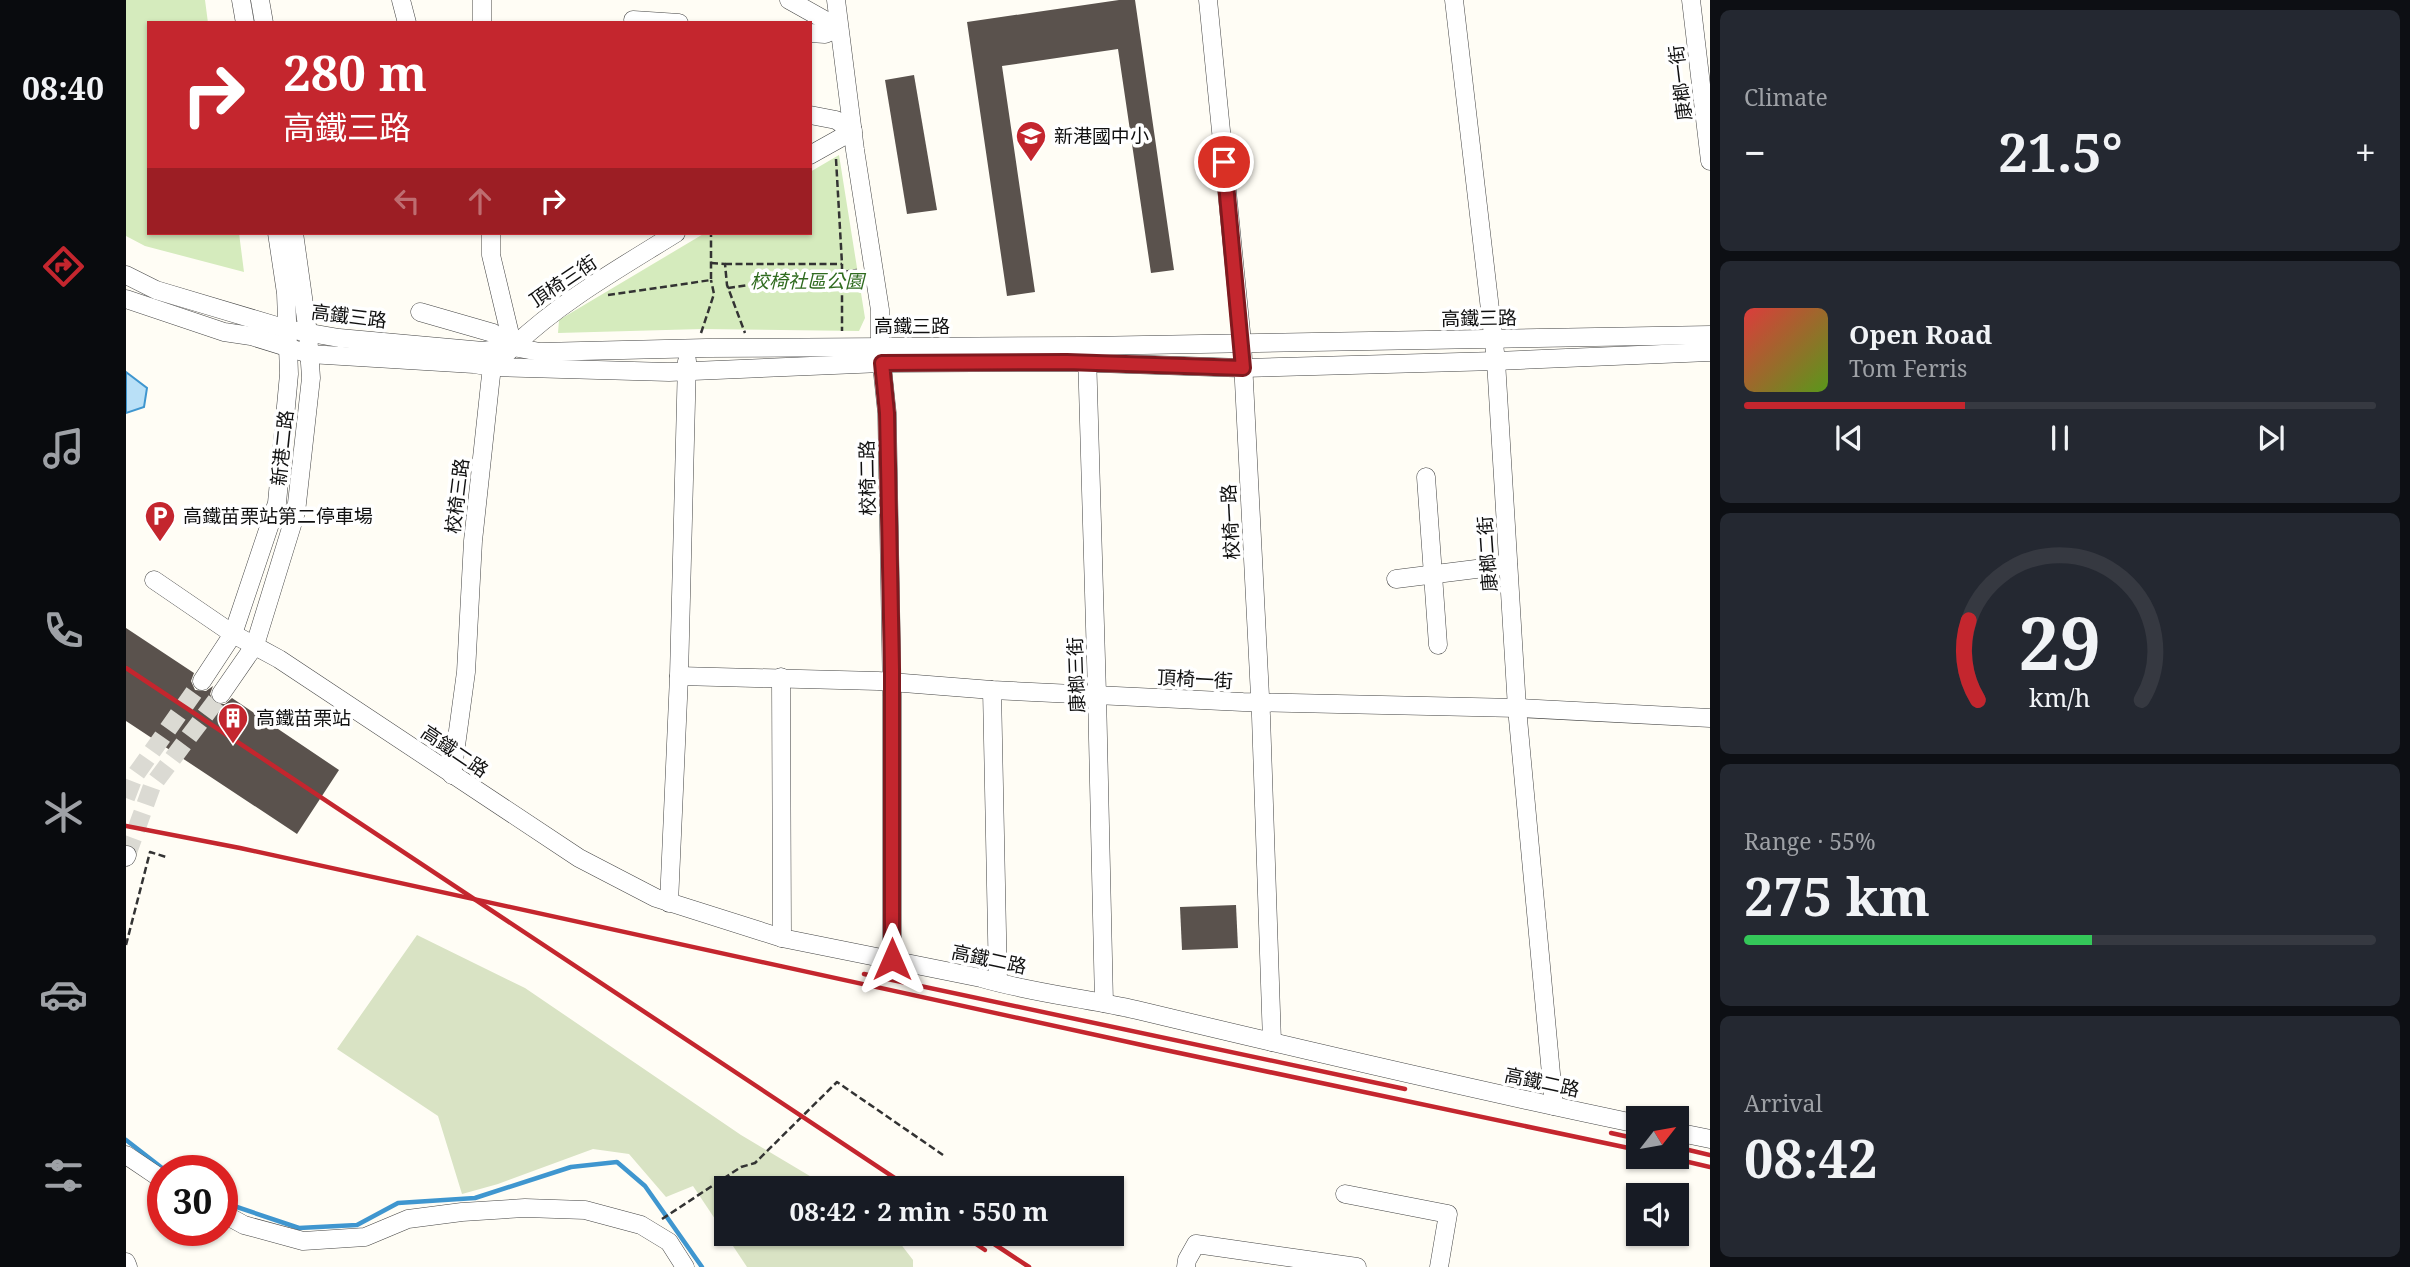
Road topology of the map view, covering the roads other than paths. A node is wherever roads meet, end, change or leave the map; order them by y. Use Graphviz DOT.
graph roads {
  1 [pos="242,0"];
  2 [pos="260,0"];
  3 [pos="401,0"];
  4 [pos="482,0"];
  5 [pos="789,0"];
  6 [pos="836,0"];
  7 [pos="1208,0"];
  8 [pos="1454,0"];
  9 [pos="1691,0"];
  10 [pos="633,20"];
  11 [pos="245,21"];
  12 [pos="264,21"];
  13 [pos="406,21"];
  14 [pos="482,21"];
  15 [pos="648,21"];
  16 [pos="839,28"];
  17 [pos="812,33"];
  18 [pos="812,115"];
  19 [pos="1708,127"];
  20 [pos="853,131"];
  21 [pos="812,154"];
  22 [pos="1710,161"];
  23 [pos="277,235"];
  24 [pos="294,235"];
  25 [pos="491,235"];
  26 [pos="673,235"];
  27 [pos="126,275"];
  28 [pos="126,299"];
  29 [pos="420,313"];
  30 [pos="307,333"];
  31 [pos="1710,335"];
  32 [pos="287,338"];
  33 [pos="1493,338"];
  34 [pos="1242,342"];
  35 [pos="693,343"];
  36 [pos="513,347"];
  37 [pos="1710,352"];
  38 [pos="309,354"];
  39 [pos="881,355"];
  40 [pos="1087,355"];
  41 [pos="1496,361"];
  42 [pos="492,367"];
  43 [pos="1243,368"];
  44 [pos="686,371"];
  45 [pos="1426,477"];
  46 [pos="1508,565"];
  47 [pos="1432,573"];
  48 [pos="1396,579"];
  49 [pos="154,580"];
  50 [pos="233,634"];
  51 [pos="255,645"];
  52 [pos="1438,645"];
  53 [pos="679,676"];
  54 [pos="781,677"];
  55 [pos="202,681"];
  56 [pos="892,683"];
  57 [pos="992,690"];
  58 [pos="221,694"];
  59 [pos="1097,694"];
  60 [pos="1260,703"];
  61 [pos="1517,708"];
  62 [pos="1710,718"];
  63 [pos="452,775"];
  64 [pos="668,903"];
  65 [pos="782,938"];
  66 [pos="892,959"];
  67 [pos="998,982"];
  68 [pos="1104,1003"];
  69 [pos="1272,1042"];
  70 [pos="1553,1106"];
  71 [pos="1626,1121"];
  72 [pos="1689,1135"];
  73 [pos="1710,1139"];
  74 [pos="126,1155"];
  75 [pos="147,1169"];
  76 [pos="1345,1194"];
  77 [pos="238,1221"];
  78 [pos="1257,1260"];
  79 [pos="126,1262"];
  80 [pos="128,1267"];
  81 [pos="685,1267"];
  82 [pos="1186,1267"];
  83 [pos="1357,1267"];
  84 [pos="1438,1267"];
  1 -- 11 [label="street"];
  2 -- 12 [label="street"];
  3 -- 13 [label="street"];
  4 -- 14 [label="street"];
  5 -- 16 [label="street"];
  6 -- 16 [label="street, 校椅二路"];
  7 -- 34 [label="street, 校椅一路"];
  8 -- 33 [label="street, 康榔二街"];
  9 -- 19 [label="street, 康榔一街"];
  10 -- 15 [label="street"];
  16 -- 17 [label="street"];
  16 -- 20 [label="street, 校椅二路"];
  18 -- 20 [label="street"];
  19 -- 22 [label="street, 康榔一街"];
  20 -- 21 [label="street"];
  20 -- 39 [label="street, 校椅二路"];
  23 -- 32 [label="street, 新港二路"];
  24 -- 30 [label="street, 新港二路"];
  25 -- 36 [label="street"];
  26 -- 36 [label="street, 頂椅三街"];
  27 -- 32 [label="street, 高鐵三路"];
  28 -- 32 [label="street, 高鐵三路"];
  29 -- 36 [label="street"];
  30 -- 32 [label="street, 高鐵三路"];
  30 -- 36 [label="street, 高鐵三路"];
  30 -- 38 [label="street, 新港二路"];
  31 -- 33 [label="street, 高鐵三路"];
  32 -- 38 [label="street, 高鐵三路"];
  32 -- 50 [label="street, 新港二路"];
  33 -- 34 [label="street, 高鐵三路"];
  33 -- 41 [label="street, 康榔二街"];
  34 -- 40 [label="street, 高鐵三路"];
  34 -- 43 [label="street, 校椅一路"];
  35 -- 36 [label="street, 高鐵三路"];
  35 -- 39 [label="street, 高鐵三路"];
  35 -- 44 [label="street"];
  36 -- 42 [label="street"];
  37 -- 41 [label="street, 高鐵三路"];
  38 -- 42 [label="street, 高鐵三路"];
  38 -- 51 [label="street, 新港二路"];
  39 -- 40 [label="street, 高鐵三路"];
  39 -- 44 [label="street, 高鐵三路"];
  39 -- 56 [label="street, 校椅二路"];
  40 -- 43 [label="street, 高鐵三路"];
  40 -- 59 [label="street, 康榔三街"];
  41 -- 43 [label="street, 高鐵三路"];
  41 -- 46 [label="street, 康榔二街"];
  42 -- 44 [label="street, 高鐵三路"];
  42 -- 63 [label="street, 校椅三路"];
  43 -- 60 [label="street, 校椅一路"];
  44 -- 53 [label="street"];
  45 -- 47 [label="street"];
  46 -- 47 [label="street"];
  46 -- 61 [label="street, 康榔二街"];
  47 -- 48 [label="street"];
  47 -- 52 [label="street"];
  49 -- 50 [label="street, 高鐵二路"];
  50 -- 51 [label="street, 高鐵二路"];
  50 -- 55 [label="street, 新港二路"];
  51 -- 58 [label="street, 新港二路"];
  51 -- 63 [label="street, 高鐵二路"];
  53 -- 54 [label="street, 頂椅一街"];
  53 -- 64 [label="street"];
  54 -- 56 [label="street, 頂椅一街"];
  54 -- 65 [label="street"];
  56 -- 57 [label="street, 頂椅一街"];
  56 -- 66 [label="street, 校椅二路"];
  57 -- 59 [label="street, 頂椅一街"];
  57 -- 67 [label="street"];
  59 -- 60 [label="street, 頂椅一街"];
  59 -- 68 [label="street, 康榔三街"];
  60 -- 61 [label="street, 頂椅一街"];
  60 -- 69 [label="street, 校椅一路"];
  61 -- 62 [label="street, 頂椅一街"];
  61 -- 70 [label="street, 康榔二街"];
  63 -- 64 [label="street, 高鐵二路"];
  64 -- 65 [label="street, 高鐵二路"];
  65 -- 66 [label="street, 高鐵二路"];
  66 -- 67 [label="street, 高鐵二路"];
  67 -- 68 [label="street, 高鐵二路"];
  68 -- 69 [label="street, 高鐵二路"];
  69 -- 70 [label="street, 高鐵二路"];
  70 -- 71 [label="street, 高鐵二路"];
  72 -- 73 [label="street"];
  74 -- 75 [label="street"];
  76 -- 84 [label="street"];
  77 -- 81 [label="street"];
  78 -- 82 [label="street"];
  78 -- 83 [label="street"];
  79 -- 80 [label="street"];
}
